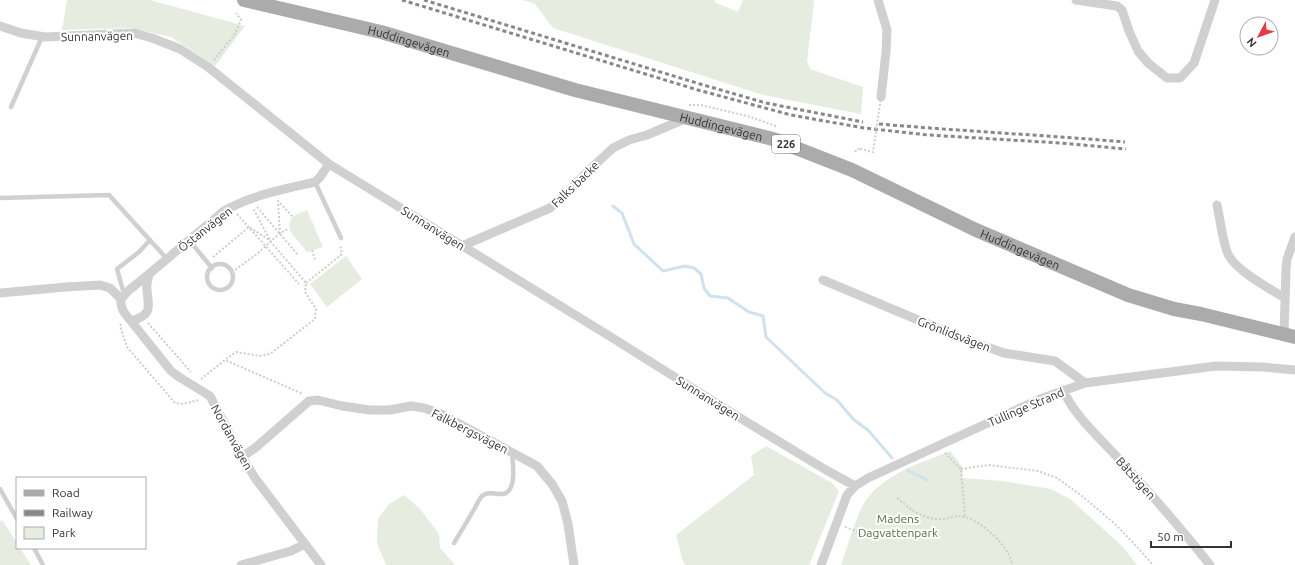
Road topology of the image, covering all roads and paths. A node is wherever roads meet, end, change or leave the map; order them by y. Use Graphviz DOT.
graph roads {
  1 [pos="244,0"];
  2 [pos="878,0"];
  3 [pos="1076,0"];
  4 [pos="1215,0"];
  5 [pos="236,13"];
  6 [pos="0,26"];
  7 [pos="42,37"];
  8 [pos="208,67"];
  9 [pos="881,97"];
  10 [pos="11,106"];
  11 [pos="687,118"];
  12 [pos="855,152"];
  13 [pos="329,164"];
  14 [pos="315,182"];
  15 [pos="0,198"];
  16 [pos="250,203"];
  17 [pos="1217,205"];
  18 [pos="231,207"];
  19 [pos="293,217"];
  20 [pos="249,227"];
  21 [pos="288,229"];
  22 [pos="280,234"];
  23 [pos="1295,237"];
  24 [pos="341,238"];
  25 [pos="150,240"];
  26 [pos="189,240"];
  27 [pos="271,242"];
  28 [pos="265,246"];
  29 [pos="340,246"];
  30 [pos="462,246"];
  31 [pos="312,250"];
  32 [pos="298,255"];
  33 [pos="167,260"];
  34 [pos="316,260"];
  35 [pos="207,262"];
  36 [pos="212,268"];
  37 [pos="232,272"];
  38 [pos="149,274"];
  39 [pos="823,280"];
  40 [pos="306,283"];
  41 [pos="299,284"];
  42 [pos="0,293"];
  43 [pos="123,297"];
  44 [pos="1285,298"];
  45 [pos="129,318"];
  46 [pos="142,318"];
  47 [pos="1290,336"];
  48 [pos="226,359"];
  49 [pos="1295,370"];
  50 [pos="194,375"];
  51 [pos="198,380"];
  52 [pos="1085,383"];
  53 [pos="1064,390"];
  54 [pos="210,396"];
  55 [pos="309,401"];
  56 [pos="938,447"];
  57 [pos="512,453"];
  58 [pos="242,457"];
  59 [pos="961,468"];
  60 [pos="855,486"];
  61 [pos="0,489"];
  62 [pos="897,498"];
  63 [pos="16,517"];
  64 [pos="965,517"];
  65 [pos="836,525"];
  66 [pos="864,529"];
  67 [pos="305,544"];
  68 [pos="454,544"];
  69 [pos="35,549"];
  70 [pos="43,565"];
  71 [pos="241,565"];
  72 [pos="320,565"];
  73 [pos="574,565"];
  74 [pos="822,565"];
  75 [pos="1013,565"];
  76 [pos="1153,565"];
  77 [pos="1210,565"];
  1 -- 11 [label="main road, Huddingevägen / 226"];
  2 -- 9 [label="street"];
  3 -- 4 [label="street"];
  5 -- 8 [label="path"];
  6 -- 7 [label="street, Sunnanvägen"];
  7 -- 8 [label="street, Sunnanvägen"];
  7 -- 10 [label="lane"];
  8 -- 13 [label="street, Sunnanvägen"];
  9 -- 12 [label="path, bridge"];
  11 -- 30 [label="street, Falks backe"];
  11 -- 47 [label="main road, Huddingevägen / 226"];
  13 -- 14 [label="street"];
  13 -- 30 [label="street, Sunnanvägen"];
  14 -- 16 [label="street, Östanvägen"];
  14 -- 24 [label="lane"];
  15 -- 25 [label="lane"];
  16 -- 18 [label="street, Östanvägen"];
  16 -- 22 [label="path"];
  16 -- 27 [label="path"];
  17 -- 44 [label="street"];
  18 -- 20 [label="path"];
  18 -- 26 [label="street, Östanvägen"];
  19 -- 22 [label="path"];
  20 -- 27 [label="path"];
  20 -- 28 [label="path"];
  20 -- 35 [label="path"];
  21 -- 22 [label="path"];
  22 -- 27 [label="path"];
  22 -- 32 [label="path"];
  23 -- 44 [label="street"];
  25 -- 33 [label="lane"];
  25 -- 43 [label="lane"];
  26 -- 33 [label="street, Östanvägen"];
  26 -- 35 [label="lane"];
  27 -- 28 [label="path"];
  27 -- 40 [label="path"];
  28 -- 37 [label="path"];
  28 -- 41 [label="path"];
  29 -- 40 [label="path"];
  30 -- 60 [label="street, Sunnanvägen"];
  31 -- 34 [label="path"];
  33 -- 38 [label="street, Östanvägen"];
  35 -- 36 [label="lane"];
  36 -- 37 [label="lane"];
  36 -- 37 [label="lane"];
  38 -- 43 [label="street, Östanvägen"];
  38 -- 46 [label="street"];
  39 -- 52 [label="street, Grönlidsvägen"];
  40 -- 48 [label="path"];
  42 -- 43 [label="street"];
  43 -- 45 [label="street"];
  44 -- 47 [label="street"];
  45 -- 46 [label="street"];
  45 -- 54 [label="street, Nordanvägen"];
  45 -- 54 [label="path"];
  46 -- 50 [label="path"];
  49 -- 52 [label="street, Tullinge Strand"];
  51 -- 55 [label="path"];
  52 -- 53 [label="street, Tullinge Strand"];
  53 -- 56 [label="street, Tullinge Strand"];
  53 -- 77 [label="street, Båtstigen"];
  54 -- 58 [label="street, Nordanvägen"];
  55 -- 57 [label="street, Falkbergsvägen"];
  55 -- 58 [label="street"];
  56 -- 59 [label="path"];
  56 -- 60 [label="street, Tullinge Strand"];
  57 -- 68 [label="lane"];
  57 -- 73 [label="street, Falkbergsvägen"];
  58 -- 67 [label="street, Nordanvägen"];
  59 -- 64 [label="path"];
  59 -- 76 [label="path"];
  60 -- 65 [label="street, Tullinge Strand"];
  61 -- 63 [label="lane"];
  62 -- 64 [label="path"];
  64 -- 75 [label="path"];
  65 -- 66 [label="path"];
  65 -- 74 [label="street, Tullinge Strand"];
  67 -- 71 [label="street"];
  67 -- 72 [label="street, Nordanvägen"];
  69 -- 70 [label="lane"];
}
